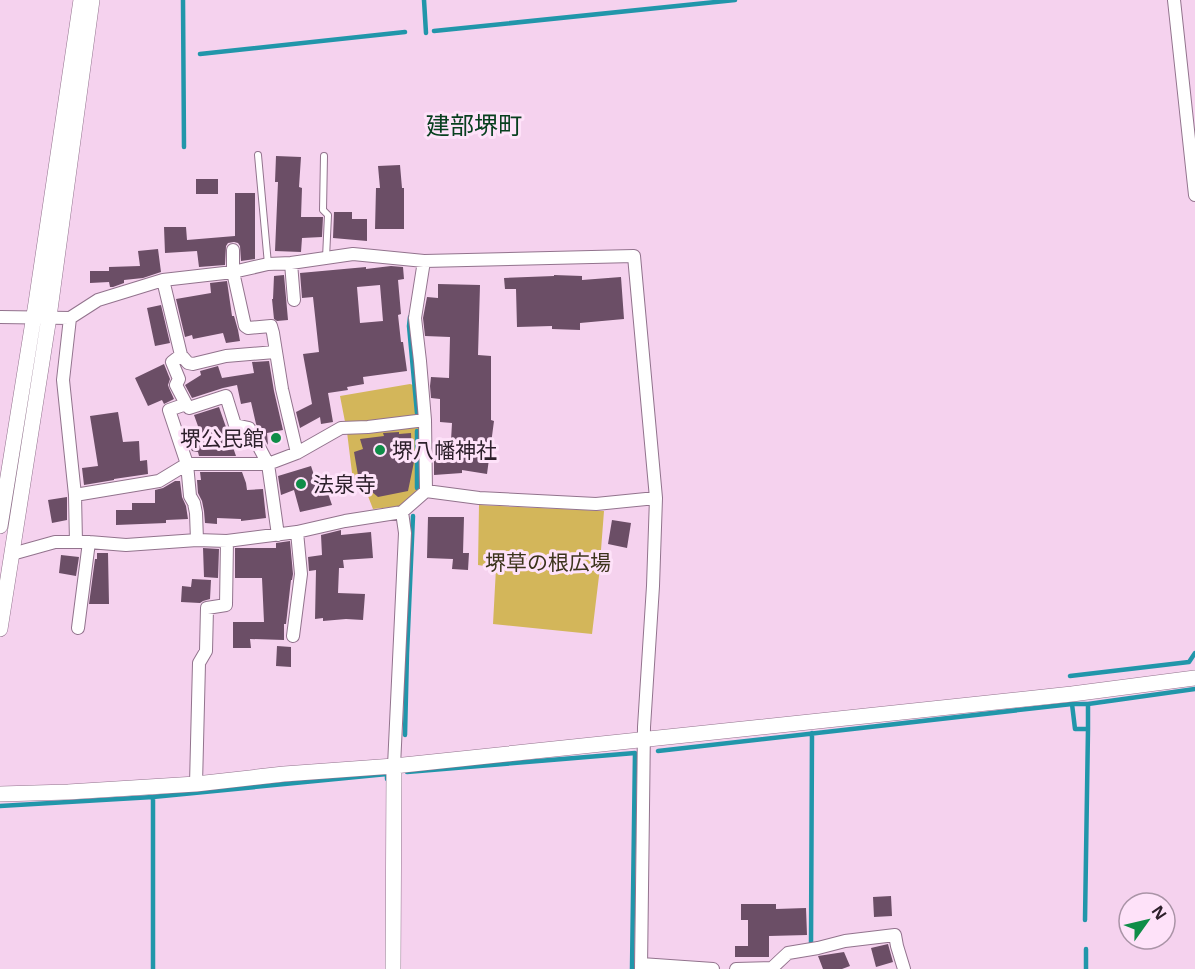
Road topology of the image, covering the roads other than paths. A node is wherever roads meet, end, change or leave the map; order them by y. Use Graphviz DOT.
graph roads {
  1 [pos="81,0"];
  2 [pos="92,0"];
  3 [pos="1174,0"];
  4 [pos="258,155"];
  5 [pos="324,156"];
  6 [pos="1195,195"];
  7 [pos="233,250"];
  8 [pos="326,258"];
  9 [pos="424,261"];
  10 [pos="291,263"];
  11 [pos="268,264"];
  12 [pos="233,272"];
  13 [pos="163,280"];
  14 [pos="294,300"];
  15 [pos="34,317"];
  16 [pos="49,317"];
  17 [pos="0,318"];
  18 [pos="70,318"];
  19 [pos="275,351"];
  20 [pos="181,355"];
  21 [pos="186,404"];
  22 [pos="425,420"];
  23 [pos="297,453"];
  24 [pos="187,464"];
  25 [pos="267,464"];
  26 [pos="426,491"];
  27 [pos="75,495"];
  28 [pos="656,498"];
  29 [pos="402,512"];
  30 [pos="0,526"];
  31 [pos="297,532"];
  32 [pos="278,535"];
  33 [pos="197,540"];
  34 [pos="227,541"];
  35 [pos="76,542"];
  36 [pos="89,542"];
  37 [pos="6,555"];
  38 [pos="78,628"];
  39 [pos="0,629"];
  40 [pos="293,636"];
  41 [pos="1195,678"];
  42 [pos="645,739"];
  43 [pos="394,766"];
  44 [pos="196,784"];
  45 [pos="0,794"];
  46 [pos="641,967"];
  47 [pos="773,968"];
  48 [pos="393,969"];
  49 [pos="713,969"];
  50 [pos="736,969"];
  51 [pos="904,969"];
  1 -- 15 [label="street"];
  2 -- 16 [label="street"];
  3 -- 6 [label="street"];
  4 -- 11 [label="lane"];
  5 -- 8 [label="lane"];
  7 -- 12 [label="street"];
  8 -- 9 [label="street"];
  8 -- 10 [label="street"];
  9 -- 22 [label="street"];
  9 -- 28 [label="street"];
  10 -- 11 [label="street"];
  10 -- 14 [label="street"];
  11 -- 12 [label="street"];
  12 -- 13 [label="street"];
  12 -- 19 [label="street"];
  13 -- 18 [label="street"];
  13 -- 20 [label="street"];
  15 -- 16 [label="street"];
  15 -- 17 [label="street"];
  15 -- 30 [label="street"];
  16 -- 18 [label="street"];
  16 -- 37 [label="street"];
  18 -- 27 [label="street"];
  19 -- 20 [label="street"];
  19 -- 23 [label="street"];
  20 -- 21 [label="street"];
  21 -- 24 [label="street"];
  21 -- 25 [label="street"];
  22 -- 23 [label="street"];
  22 -- 26 [label="street"];
  23 -- 25 [label="street"];
  24 -- 25 [label="street"];
  24 -- 27 [label="street"];
  24 -- 33 [label="street"];
  25 -- 32 [label="street"];
  26 -- 28 [label="street"];
  26 -- 29 [label="street"];
  27 -- 35 [label="street"];
  28 -- 42 [label="street"];
  29 -- 31 [label="street"];
  29 -- 43 [label="street"];
  31 -- 32 [label="street"];
  31 -- 40 [label="street"];
  32 -- 34 [label="street"];
  33 -- 34 [label="street"];
  33 -- 36 [label="street"];
  34 -- 44 [label="street"];
  35 -- 36 [label="street"];
  35 -- 37 [label="street"];
  36 -- 38 [label="street"];
  37 -- 39 [label="street"];
  41 -- 42 [label="street"];
  42 -- 43 [label="street"];
  42 -- 46 [label="street"];
  43 -- 44 [label="street"];
  43 -- 48 [label="street"];
  44 -- 45 [label="street"];
  46 -- 49 [label="street"];
  47 -- 50 [label="street"];
  47 -- 51 [label="street"];
}
